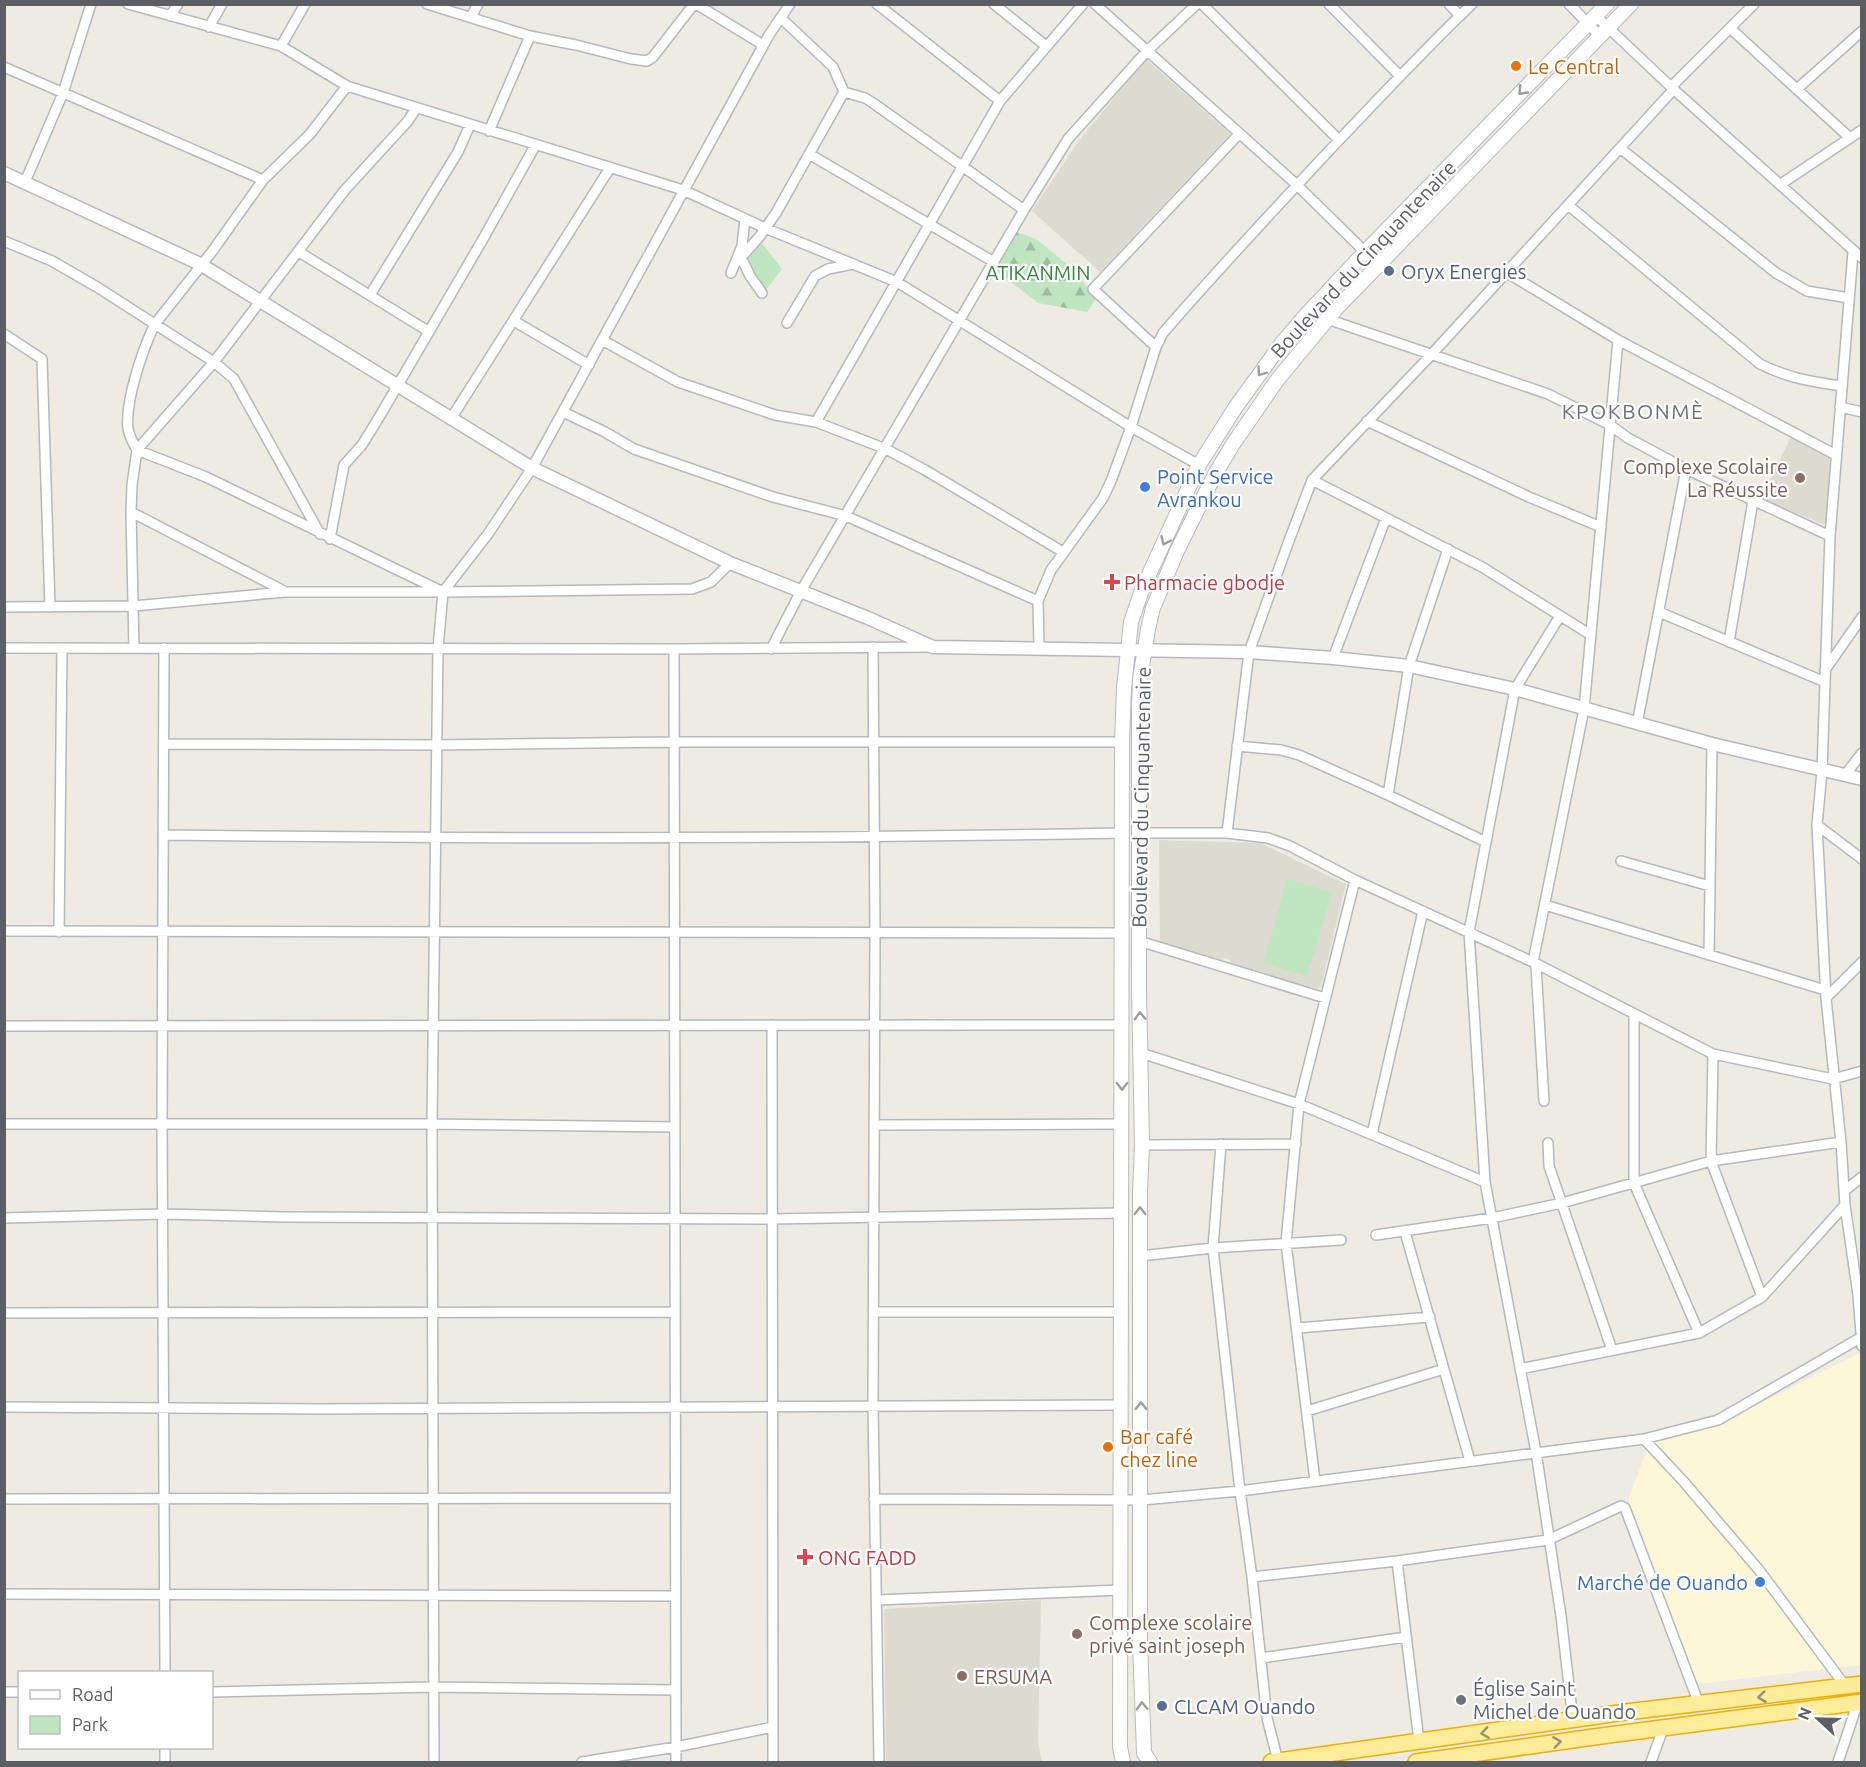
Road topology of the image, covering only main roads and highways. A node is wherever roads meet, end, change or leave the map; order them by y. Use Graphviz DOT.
graph roads {
  1 [pos="1607,4"];
  2 [pos="1631,4"];
  3 [pos="1854,1685"];
  4 [pos="1860,1702"];
  5 [pos="1459,1760"];
  6 [pos="1123,1762"];
  7 [pos="1150,1762"];
  8 [pos="1274,1762"];
  9 [pos="1416,1762"];
  1 -- 6 [label="main road, Boulevard du Cinquantenaire, one-way"];
  7 -- 2 [label="main road, Boulevard du Cinquantenaire, one-way"];
  3 -- 8 [label="highway, one-way"];
  5 -- 4 [label="highway, one-way"];
  5 -- 9 [label="highway"];
}
